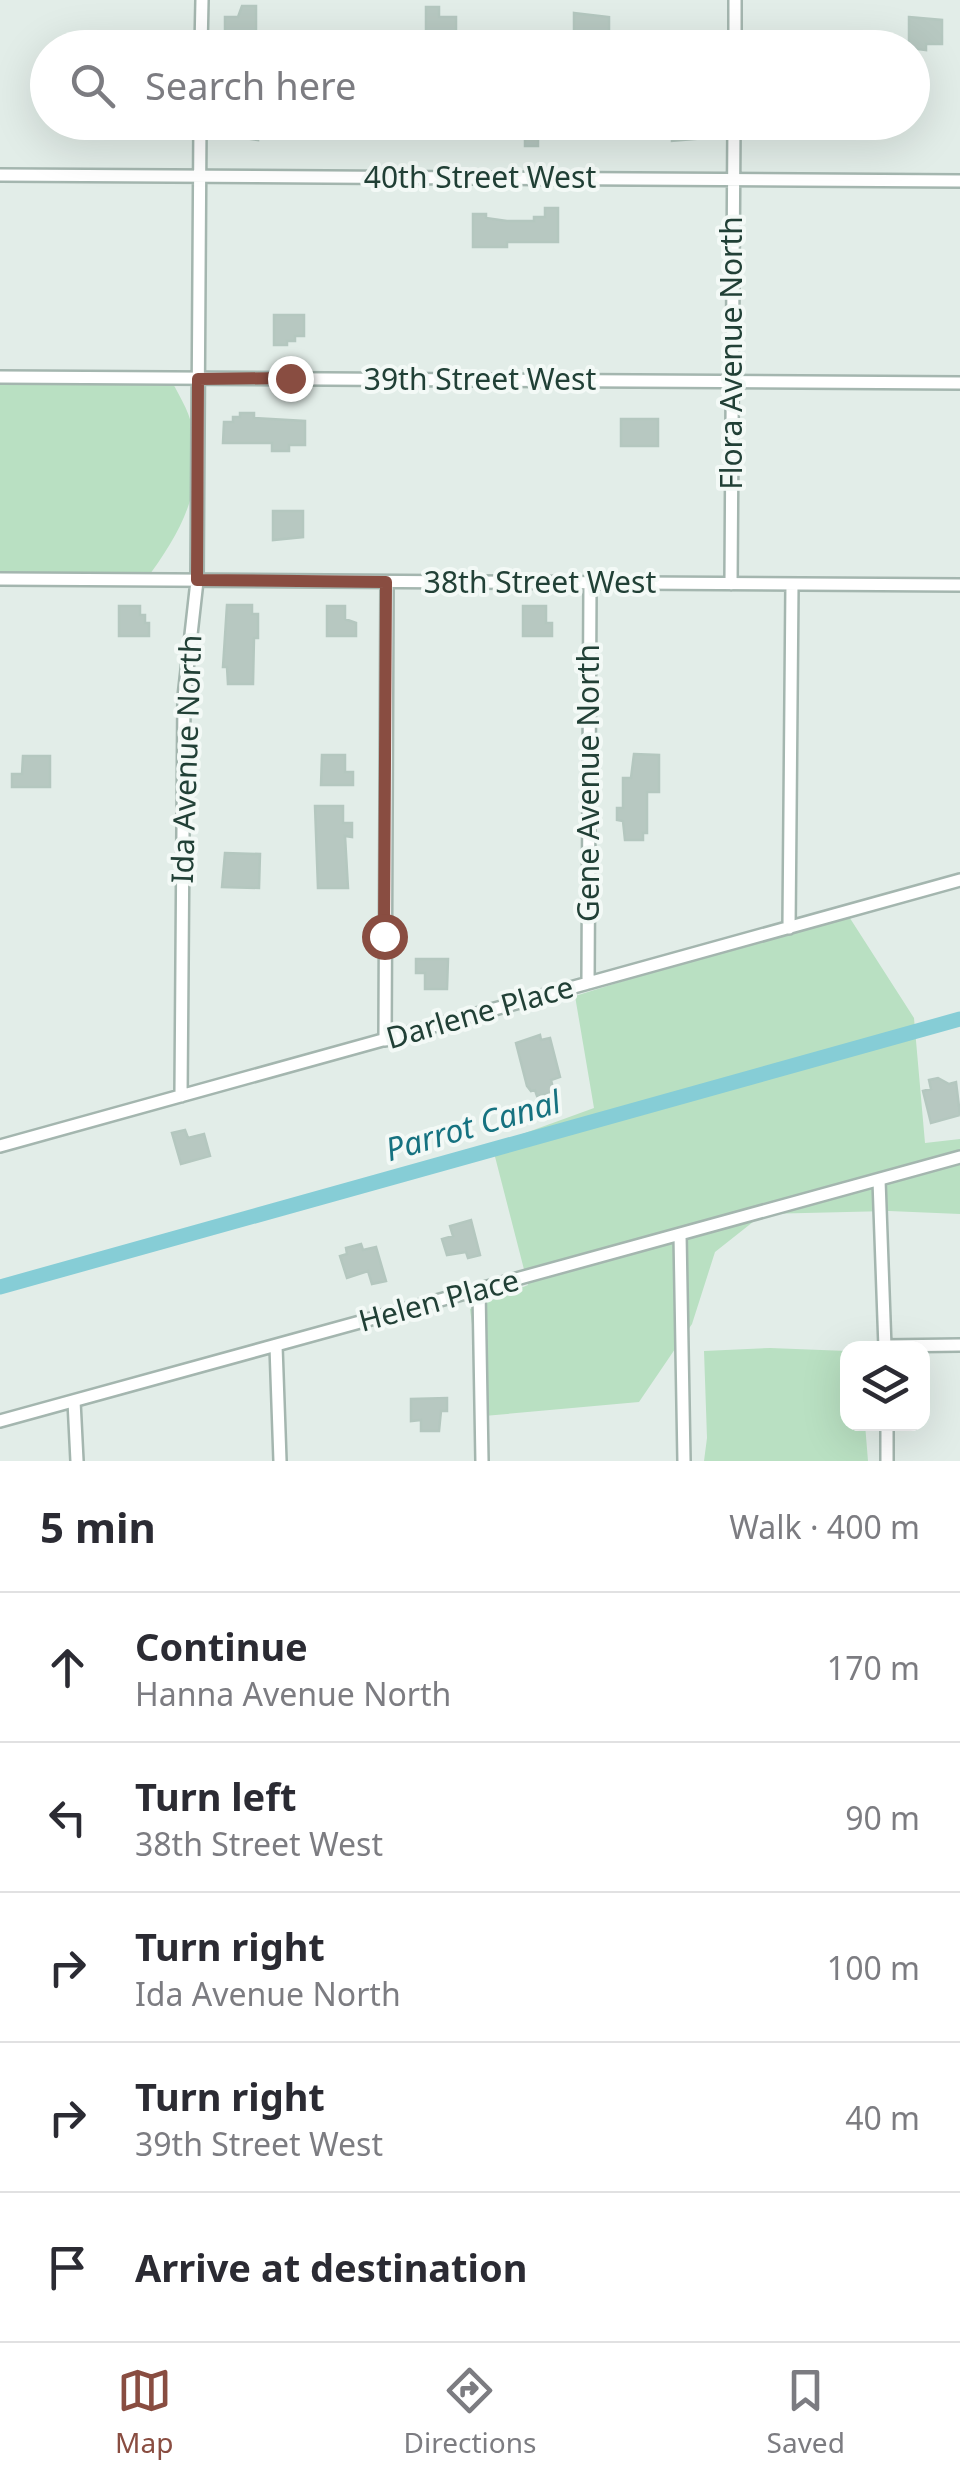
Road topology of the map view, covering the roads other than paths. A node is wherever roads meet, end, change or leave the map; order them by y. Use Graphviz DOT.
graph roads {
  1 [pos="202,0"];
  2 [pos="735,0"];
  3 [pos="201,30"];
  4 [pos="734,30"];
  5 [pos="200,140"];
  6 [pos="734,140"];
  7 [pos="0,175"];
  8 [pos="200,176"];
  9 [pos="733,179"];
  10 [pos="960,181"];
  11 [pos="0,377"];
  12 [pos="198,379"];
  13 [pos="732,381"];
  14 [pos="960,383"];
  15 [pos="0,579"];
  16 [pos="197,580"];
  17 [pos="386,582"];
  18 [pos="590,584"];
  19 [pos="731,584"];
  20 [pos="792,584"];
  21 [pos="960,585"];
  22 [pos="960,880"];
  23 [pos="789,928"];
  24 [pos="588,983"];
  25 [pos="385,1040"];
  26 [pos="181,1096"];
  27 [pos="0,1146"];
  28 [pos="960,1156"];
  29 [pos="879,1180"];
  30 [pos="680,1234"];
  31 [pos="478,1290"];
  32 [pos="885,1341"];
  33 [pos="960,1345"];
  34 [pos="276,1346"];
  35 [pos="930,1346"];
  36 [pos="74,1401"];
  37 [pos="0,1421"];
  38 [pos="886,1431"];
  39 [pos="77,1461"];
  40 [pos="280,1461"];
  41 [pos="482,1461"];
  42 [pos="684,1461"];
  43 [pos="887,1461"];
  1 -- 3 [label="street"];
  2 -- 4 [label="street"];
  5 -- 8 [label="street, Ida Avenue North"];
  6 -- 9 [label="street, Flora Avenue North"];
  7 -- 8 [label="street, 40th Street West"];
  8 -- 9 [label="street, 40th Street West"];
  8 -- 12 [label="street, Ida Avenue North"];
  9 -- 10 [label="street, 40th Street West"];
  9 -- 13 [label="street, Flora Avenue North"];
  11 -- 12 [label="street, 39th Street West"];
  12 -- 13 [label="street, 39th Street West"];
  12 -- 16 [label="street, Ida Avenue North"];
  13 -- 14 [label="street, 39th Street West"];
  13 -- 19 [label="street, Flora Avenue North"];
  15 -- 16 [label="street, 38th Street West"];
  16 -- 17 [label="street, 38th Street West"];
  16 -- 26 [label="street, Ida Avenue North"];
  17 -- 18 [label="street, 38th Street West"];
  17 -- 25 [label="street"];
  18 -- 19 [label="street, 38th Street West"];
  18 -- 24 [label="street, Gene Avenue North"];
  19 -- 20 [label="street, 38th Street West"];
  20 -- 21 [label="street, 38th Street West"];
  20 -- 23 [label="street"];
  22 -- 23 [label="street, Darlene Place"];
  23 -- 24 [label="street, Darlene Place"];
  24 -- 25 [label="street, Darlene Place"];
  25 -- 26 [label="street, Darlene Place"];
  26 -- 27 [label="street, Darlene Place"];
  28 -- 29 [label="street, Helen Place"];
  29 -- 30 [label="street, Helen Place"];
  29 -- 32 [label="street"];
  30 -- 31 [label="street, Helen Place"];
  30 -- 42 [label="street"];
  31 -- 34 [label="street, Helen Place"];
  31 -- 41 [label="street"];
  33 -- 35 [label="street"];
  34 -- 36 [label="street, Helen Place"];
  34 -- 40 [label="street"];
  36 -- 37 [label="street, Helen Place"];
  36 -- 39 [label="street"];
  38 -- 43 [label="street"];
}
